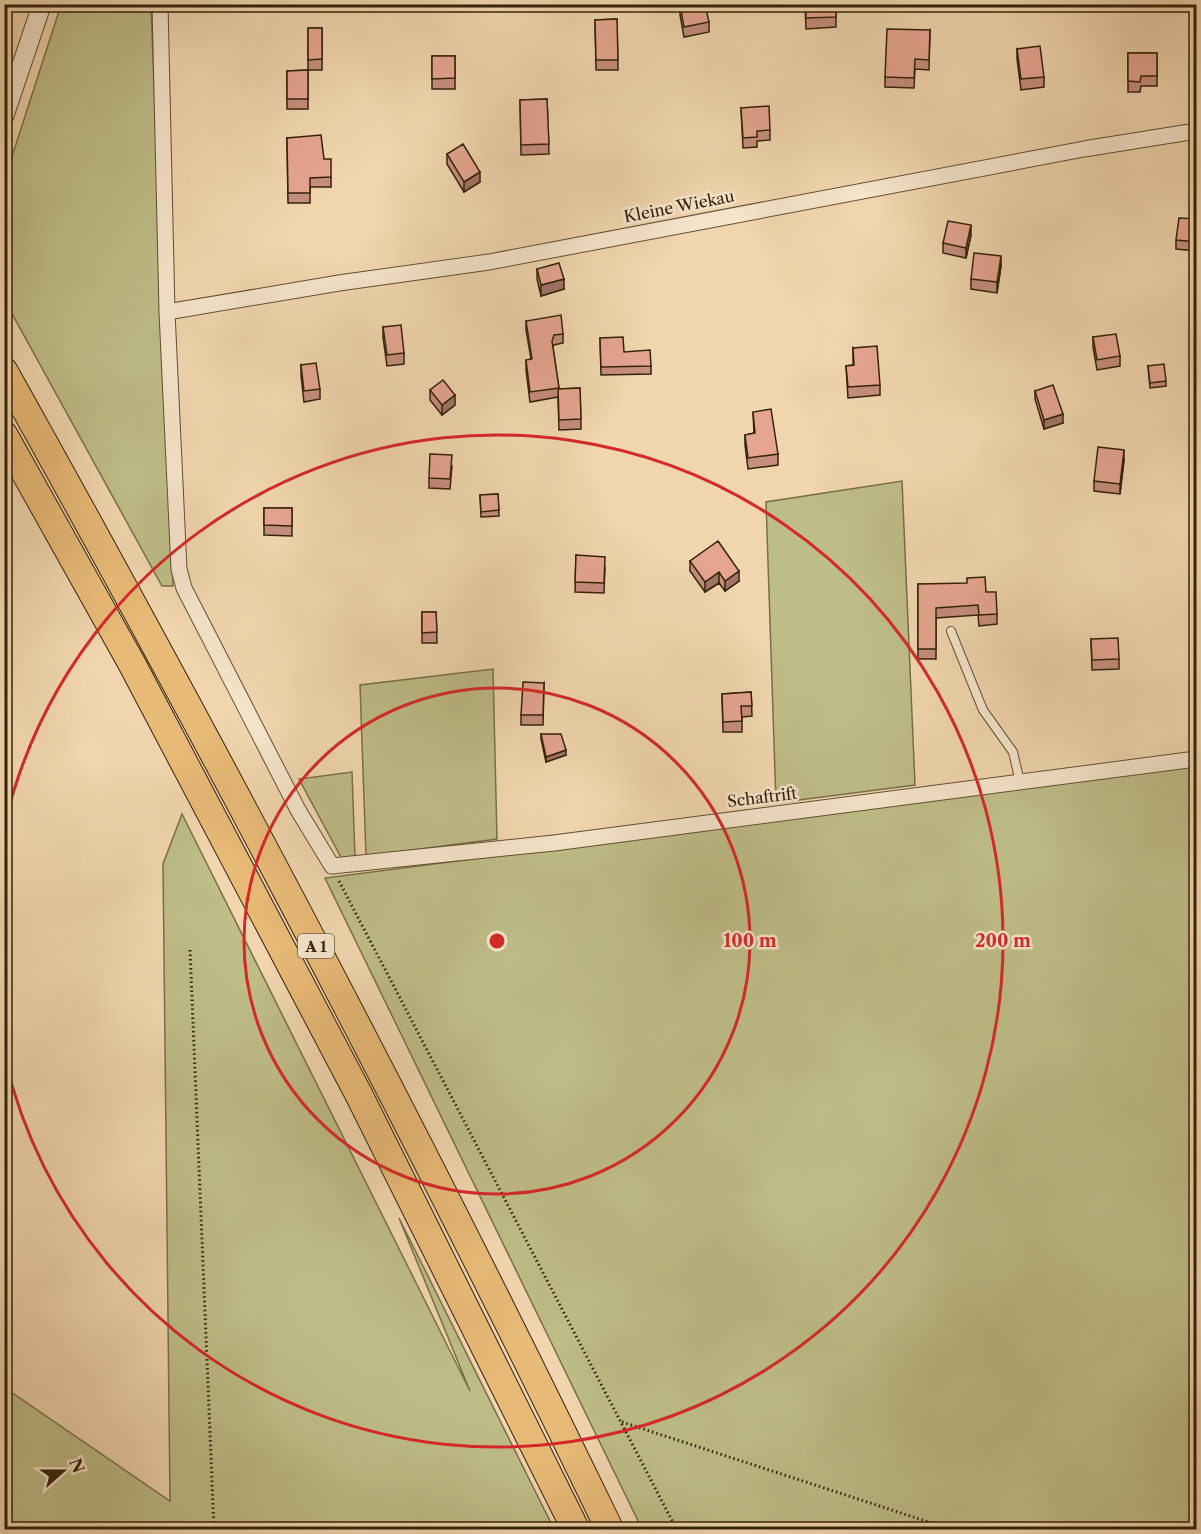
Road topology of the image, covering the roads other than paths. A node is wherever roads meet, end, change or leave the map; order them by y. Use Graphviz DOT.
graph roads {
  1 [pos="42,4"];
  2 [pos="160,4"];
  3 [pos="4,117"];
  4 [pos="1197,131"];
  5 [pos="167,312"];
  6 [pos="4,371"];
  7 [pos="4,435"];
  8 [pos="951,631"];
  9 [pos="1197,759"];
  10 [pos="1020,782"];
  11 [pos="576,1530"];
  12 [pos="610,1530"];
  1 -- 3 [label="street"];
  2 -- 5 [label="street"];
  4 -- 5 [label="street, Kleine Wiekau"];
  5 -- 10 [label="street, Schaftrift"];
  6 -- 12 [label="highway, A 1"];
  7 -- 11 [label="highway, A 1"];
  8 -- 10 [label="lane"];
  9 -- 10 [label="street, Schaftrift"];
}
